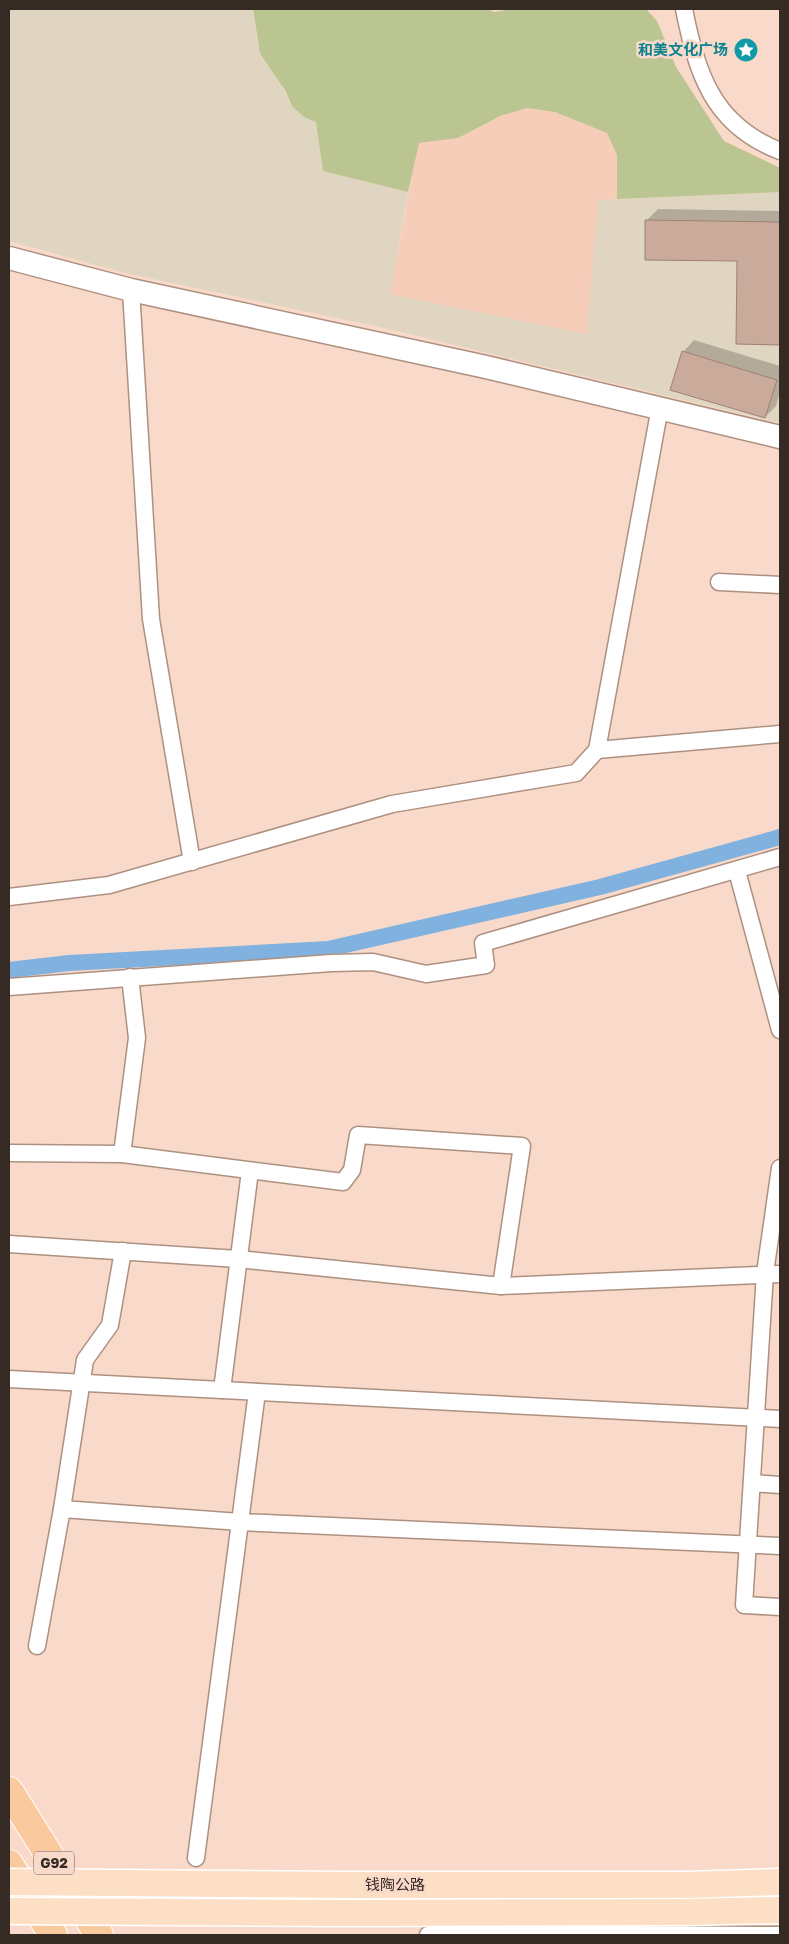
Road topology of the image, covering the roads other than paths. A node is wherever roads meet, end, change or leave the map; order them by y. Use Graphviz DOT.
graph roads {
  1 [pos="684,9"];
  2 [pos="780,151"];
  3 [pos="9,258"];
  4 [pos="131,290"];
  5 [pos="660,407"];
  6 [pos="780,437"];
  7 [pos="719,582"];
  8 [pos="780,585"];
  9 [pos="780,734"];
  10 [pos="597,750"];
  11 [pos="780,857"];
  12 [pos="192,862"];
  13 [pos="737,871"];
  14 [pos="9,897"];
  15 [pos="130,977"];
  16 [pos="9,988"];
  17 [pos="780,1030"];
  18 [pos="9,1153"];
  19 [pos="122,1154"];
  20 [pos="780,1168"];
  21 [pos="250,1170"];
  22 [pos="9,1244"];
  23 [pos="123,1251"];
  24 [pos="238,1258"];
  25 [pos="772,1273"];
  26 [pos="501,1286"];
  27 [pos="9,1379"];
  28 [pos="83,1383"];
  29 [pos="222,1390"];
  30 [pos="257,1392"];
  31 [pos="756,1418"];
  32 [pos="780,1420"];
  33 [pos="752,1483"];
  34 [pos="780,1485"];
  35 [pos="62,1509"];
  36 [pos="240,1522"];
  37 [pos="748,1544"];
  38 [pos="780,1546"];
  39 [pos="780,1607"];
  40 [pos="37,1646"];
  41 [pos="9,1791"];
  42 [pos="196,1858"];
  43 [pos="9,1864"];
  44 [pos="9,1882"];
  45 [pos="780,1882"];
  46 [pos="9,1910"];
  47 [pos="780,1910"];
  48 [pos="52,1933"];
  49 [pos="99,1935"];
  50 [pos="428,1935"];
  51 [pos="780,1935"];
  1 -- 2 [label="street"];
  3 -- 4 [label="main road"];
  4 -- 5 [label="main road"];
  4 -- 12 [label="street"];
  5 -- 6 [label="main road"];
  5 -- 10 [label="street"];
  7 -- 8 [label="street"];
  9 -- 10 [label="street"];
  10 -- 12 [label="street"];
  11 -- 13 [label="street"];
  12 -- 14 [label="street"];
  13 -- 15 [label="street"];
  13 -- 17 [label="street"];
  15 -- 16 [label="street"];
  15 -- 19 [label="street"];
  18 -- 19 [label="street"];
  19 -- 21 [label="street"];
  20 -- 25 [label="street"];
  21 -- 24 [label="street"];
  21 -- 26 [label="street"];
  22 -- 23 [label="street"];
  23 -- 24 [label="street"];
  23 -- 28 [label="street"];
  24 -- 26 [label="street"];
  24 -- 29 [label="street"];
  25 -- 26 [label="street"];
  25 -- 31 [label="street"];
  27 -- 28 [label="street"];
  28 -- 29 [label="street"];
  28 -- 35 [label="street"];
  29 -- 30 [label="street"];
  30 -- 31 [label="street"];
  30 -- 36 [label="street"];
  31 -- 32 [label="street"];
  31 -- 33 [label="street"];
  33 -- 34 [label="street"];
  33 -- 37 [label="street"];
  35 -- 36 [label="street"];
  35 -- 40 [label="street"];
  36 -- 37 [label="street"];
  36 -- 42 [label="street"];
  37 -- 38 [label="street"];
  37 -- 39 [label="street"];
  41 -- 49 [label="highway, G92"];
  43 -- 48 [label="highway, G92"];
  44 -- 45 [label="main road, 钱陶公路, bridge"];
  46 -- 47 [label="main road, 钱陶公路, bridge"];
  50 -- 51 [label="street"];
}
